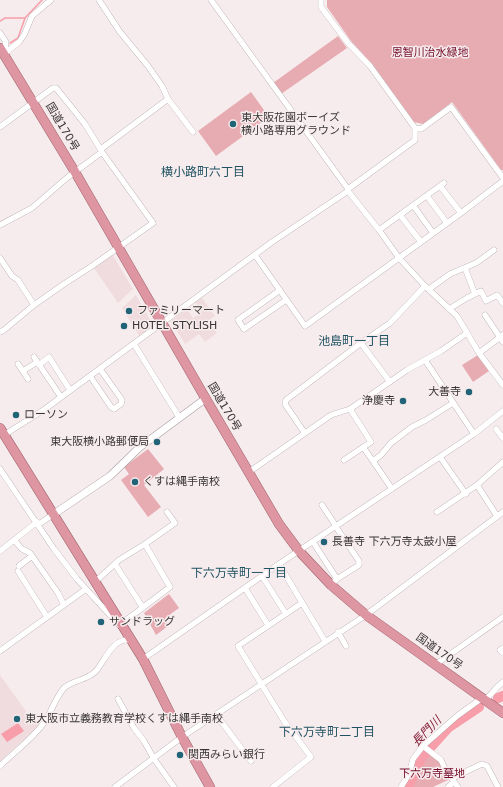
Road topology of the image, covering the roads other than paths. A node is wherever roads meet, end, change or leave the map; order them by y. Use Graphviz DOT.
graph roads {
  1 [pos="51,0"];
  2 [pos="99,0"];
  3 [pos="211,0"];
  4 [pos="321,0"];
  5 [pos="0,32"];
  6 [pos="1,53"];
  7 [pos="168,99"];
  8 [pos="33,102"];
  9 [pos="0,126"];
  10 [pos="415,128"];
  11 [pos="193,132"];
  12 [pos="102,151"];
  13 [pos="75,172"];
  14 [pos="503,179"];
  15 [pos="348,190"];
  16 [pos="427,196"];
  17 [pos="413,206"];
  18 [pos="461,213"];
  19 [pos="400,215"];
  20 [pos="447,223"];
  21 [pos="0,225"];
  22 [pos="379,230"];
  23 [pos="433,233"];
  24 [pos="421,242"];
  25 [pos="118,247"];
  26 [pos="494,250"];
  27 [pos="255,255"];
  28 [pos="0,258"];
  29 [pos="399,258"];
  30 [pos="465,268"];
  31 [pos="427,288"];
  32 [pos="280,290"];
  33 [pos="475,294"];
  34 [pos="286,300"];
  35 [pos="503,303"];
  36 [pos="34,305"];
  37 [pos="449,309"];
  38 [pos="486,315"];
  39 [pos="162,323"];
  40 [pos="0,332"];
  41 [pos="467,333"];
  42 [pos="502,338"];
  43 [pos="361,343"];
  44 [pos="134,344"];
  45 [pos="479,353"];
  46 [pos="425,360"];
  47 [pos="37,361"];
  48 [pos="18,364"];
  49 [pos="100,369"];
  50 [pos="23,372"];
  51 [pos="90,376"];
  52 [pos="28,379"];
  53 [pos="390,382"];
  54 [pos="503,385"];
  55 [pos="70,390"];
  56 [pos="61,397"];
  57 [pos="205,399"];
  58 [pos="453,403"];
  59 [pos="350,410"];
  60 [pos="503,411"];
  61 [pos="179,417"];
  62 [pos="496,429"];
  63 [pos="304,432"];
  64 [pos="474,434"];
  65 [pos="2,436"];
  66 [pos="503,438"];
  67 [pos="363,448"];
  68 [pos="440,457"];
  69 [pos="344,460"];
  70 [pos="373,461"];
  71 [pos="503,462"];
  72 [pos="0,469"];
  73 [pos="249,472"];
  74 [pos="477,486"];
  75 [pos="392,489"];
  76 [pos="466,494"];
  77 [pos="322,505"];
  78 [pos="167,512"];
  79 [pos="437,512"];
  80 [pos="503,512"];
  81 [pos="54,514"];
  82 [pos="497,516"];
  83 [pos="38,523"];
  84 [pos="336,526"];
  85 [pos="14,540"];
  86 [pos="313,542"];
  87 [pos="145,544"];
  88 [pos="0,551"];
  89 [pos="300,551"];
  90 [pos="32,556"];
  91 [pos="114,564"];
  92 [pos="279,564"];
  93 [pos="262,576"];
  94 [pos="95,582"];
  95 [pos="334,582"];
  96 [pos="245,588"];
  97 [pos="86,590"];
  98 [pos="302,602"];
  99 [pos="64,604"];
  100 [pos="142,608"];
  101 [pos="286,614"];
  102 [pos="366,615"];
  103 [pos="47,617"];
  104 [pos="503,617"];
  105 [pos="268,625"];
  106 [pos="123,627"];
  107 [pos="338,632"];
  108 [pos="131,640"];
  109 [pos="325,641"];
  110 [pos="346,646"];
  111 [pos="503,648"];
  112 [pos="0,651"];
  113 [pos="503,653"];
  114 [pos="143,659"];
  115 [pos="435,665"];
  116 [pos="503,682"];
  117 [pos="260,684"];
  118 [pos="503,690"];
  119 [pos="494,693"];
  120 [pos="118,699"];
  121 [pos="484,699"];
  122 [pos="503,713"];
  123 [pos="217,716"];
  124 [pos="182,737"];
  125 [pos="423,746"];
  126 [pos="154,759"];
  127 [pos="251,761"];
  128 [pos="0,766"];
  129 [pos="455,782"];
  130 [pos="115,787"];
  131 [pos="174,787"];
  132 [pos="210,787"];
  133 [pos="274,787"];
  134 [pos="401,787"];
  135 [pos="448,787"];
  136 [pos="498,787"];
  1 -- 6 [label="street"];
  2 -- 7 [label="street"];
  3 -- 15 [label="street"];
  4 -- 10 [label="street"];
  5 -- 6 [label="street"];
  6 -- 8 [label="highway, 国道170号"];
  7 -- 11 [label="street"];
  7 -- 12 [label="street"];
  8 -- 9 [label="street"];
  8 -- 12 [label="street"];
  8 -- 13 [label="highway, 国道170号"];
  10 -- 14 [label="street"];
  10 -- 15 [label="street"];
  12 -- 13 [label="street"];
  12 -- 25 [label="street"];
  13 -- 21 [label="street"];
  13 -- 25 [label="highway, 国道170号"];
  14 -- 18 [label="street"];
  15 -- 22 [label="street"];
  15 -- 27 [label="street"];
  16 -- 17 [label="street"];
  16 -- 18 [label="street"];
  16 -- 20 [label="street"];
  17 -- 19 [label="street"];
  17 -- 23 [label="street"];
  18 -- 20 [label="street"];
  19 -- 22 [label="street"];
  19 -- 24 [label="street"];
  20 -- 23 [label="street"];
  22 -- 29 [label="street"];
  23 -- 24 [label="street"];
  24 -- 29 [label="street"];
  25 -- 36 [label="street"];
  25 -- 39 [label="highway, 国道170号"];
  26 -- 30 [label="street"];
  27 -- 32 [label="street"];
  27 -- 39 [label="street"];
  28 -- 36 [label="street"];
  29 -- 31 [label="street"];
  29 -- 34 [label="street"];
  30 -- 31 [label="street"];
  30 -- 33 [label="street"];
  31 -- 37 [label="street"];
  31 -- 43 [label="street"];
  32 -- 34 [label="street"];
  32 -- 34 [label="street"];
  33 -- 35 [label="street"];
  33 -- 37 [label="street"];
  36 -- 40 [label="street"];
  37 -- 41 [label="street"];
  38 -- 42 [label="street"];
  39 -- 44 [label="street"];
  39 -- 57 [label="highway, 国道170号"];
  41 -- 45 [label="street"];
  41 -- 46 [label="street"];
  42 -- 45 [label="street"];
  43 -- 53 [label="street"];
  43 -- 63 [label="street"];
  44 -- 49 [label="street"];
  44 -- 61 [label="street"];
  45 -- 54 [label="street"];
  46 -- 53 [label="street"];
  46 -- 58 [label="street"];
  47 -- 50 [label="street"];
  47 -- 55 [label="street"];
  47 -- 56 [label="street"];
  48 -- 50 [label="street"];
  49 -- 51 [label="street"];
  49 -- 51 [label="street"];
  50 -- 52 [label="street"];
  51 -- 55 [label="street"];
  53 -- 59 [label="street"];
  55 -- 56 [label="street"];
  56 -- 65 [label="street"];
  57 -- 61 [label="street"];
  57 -- 73 [label="highway, 国道170号"];
  58 -- 64 [label="street"];
  58 -- 70 [label="street"];
  59 -- 63 [label="street"];
  59 -- 67 [label="street"];
  60 -- 64 [label="street"];
  61 -- 81 [label="street"];
  62 -- 66 [label="street"];
  63 -- 73 [label="street"];
  64 -- 68 [label="street"];
  65 -- 81 [label="highway"];
  67 -- 69 [label="street"];
  67 -- 70 [label="street"];
  68 -- 75 [label="street"];
  68 -- 76 [label="street"];
  70 -- 75 [label="street"];
  71 -- 74 [label="street"];
  72 -- 83 [label="street"];
  73 -- 89 [label="highway, 国道170号"];
  74 -- 76 [label="street"];
  74 -- 82 [label="street"];
  75 -- 84 [label="street"];
  76 -- 79 [label="street"];
  77 -- 84 [label="street"];
  78 -- 87 [label="street"];
  80 -- 82 [label="street"];
  81 -- 83 [label="street"];
  81 -- 94 [label="highway"];
  82 -- 102 [label="street"];
  83 -- 85 [label="street"];
  83 -- 97 [label="street"];
  84 -- 86 [label="street"];
  84 -- 95 [label="street"];
  85 -- 88 [label="street"];
  85 -- 90 [label="street"];
  86 -- 89 [label="street"];
  86 -- 95 [label="street"];
  87 -- 91 [label="street"];
  87 -- 100 [label="street"];
  89 -- 92 [label="street"];
  89 -- 95 [label="highway, 国道170号"];
  90 -- 99 [label="street"];
  90 -- 103 [label="street"];
  91 -- 94 [label="street"];
  91 -- 100 [label="street"];
  92 -- 93 [label="street"];
  92 -- 98 [label="street"];
  93 -- 96 [label="street"];
  93 -- 101 [label="street"];
  94 -- 106 [label="highway"];
  95 -- 102 [label="highway, 国道170号"];
  96 -- 105 [label="street"];
  96 -- 114 [label="street"];
  97 -- 99 [label="street"];
  97 -- 106 [label="street"];
  98 -- 101 [label="street"];
  98 -- 109 [label="street"];
  99 -- 103 [label="street"];
  100 -- 106 [label="street"];
  101 -- 105 [label="street"];
  102 -- 107 [label="street"];
  102 -- 115 [label="highway, 国道170号"];
  103 -- 112 [label="street"];
  104 -- 115 [label="street"];
  105 -- 117 [label="street"];
  106 -- 108 [label="highway"];
  107 -- 109 [label="street"];
  107 -- 110 [label="street"];
  108 -- 114 [label="highway"];
  108 -- 128 [label="street"];
  109 -- 117 [label="street"];
  111 -- 113 [label="street"];
  114 -- 124 [label="highway"];
  115 -- 121 [label="highway, 国道170号"];
  116 -- 119 [label="street"];
  117 -- 123 [label="street"];
  117 -- 133 [label="street"];
  118 -- 119 [label="street"];
  119 -- 121 [label="street"];
  120 -- 126 [label="street"];
  121 -- 122 [label="highway, 国道170号"];
  121 -- 125 [label="street"];
  123 -- 124 [label="street"];
  123 -- 127 [label="street"];
  124 -- 126 [label="street"];
  124 -- 132 [label="highway"];
  125 -- 129 [label="street"];
  125 -- 134 [label="street"];
  126 -- 130 [label="street"];
  126 -- 131 [label="street"];
  129 -- 135 [label="street"];
  129 -- 136 [label="street"];
}
